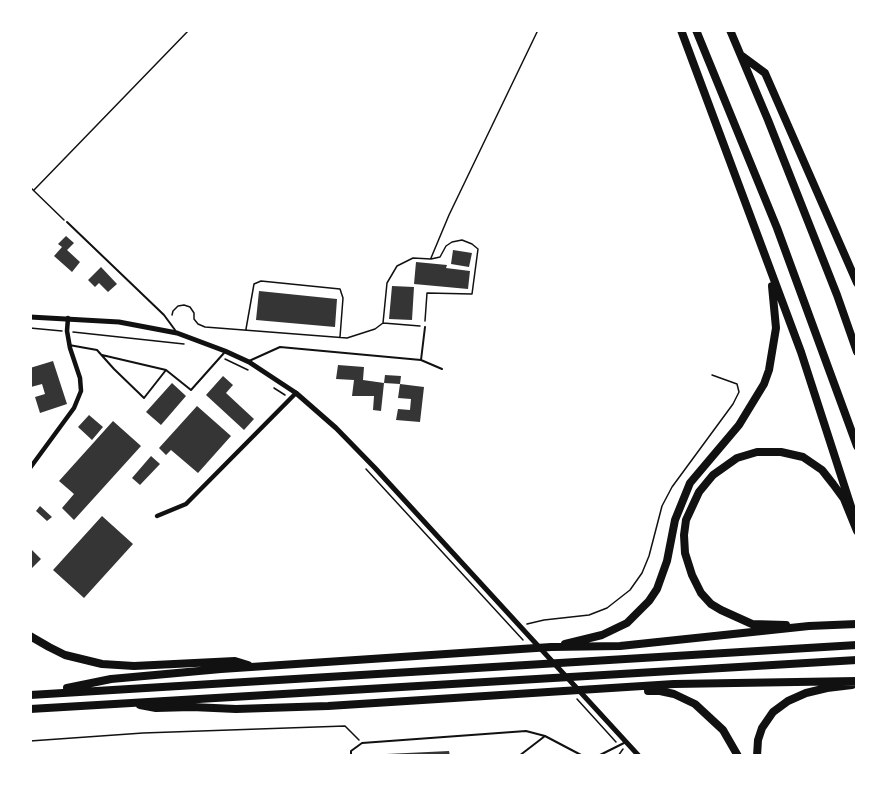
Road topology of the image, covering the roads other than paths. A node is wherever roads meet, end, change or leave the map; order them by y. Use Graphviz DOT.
graph roads {
  1 [pos="681,30"];
  2 [pos="696,30"];
  3 [pos="730,30"];
  4 [pos="741,55"];
  5 [pos="67,222"];
  6 [pos="769,268"];
  7 [pos="857,283"];
  8 [pos="30,317"];
  9 [pos="68,318"];
  10 [pos="425,327"];
  11 [pos="177,333"];
  12 [pos="69,345"];
  13 [pos="225,351"];
  14 [pos="857,352"];
  15 [pos="102,356"];
  16 [pos="421,360"];
  17 [pos="249,362"];
  18 [pos="442,369"];
  19 [pos="166,370"];
  20 [pos="296,393"];
  21 [pos="857,446"];
  22 [pos="30,468"];
  23 [pos="158,516"];
  24 [pos="857,525"];
  25 [pos="857,531"];
  26 [pos="857,624"];
  27 [pos="809,626"];
  28 [pos="30,636"];
  29 [pos="857,645"];
  30 [pos="551,647"];
  31 [pos="857,660"];
  32 [pos="255,667"];
  33 [pos="857,683"];
  34 [pos="619,689"];
  35 [pos="33,695"];
  36 [pos="128,703"];
  37 [pos="30,710"];
  38 [pos="545,736"];
  39 [pos="627,742"];
  40 [pos="351,756"];
  41 [pos="519,756"];
  42 [pos="583,756"];
  43 [pos="598,756"];
  44 [pos="639,756"];
  45 [pos="738,756"];
  46 [pos="757,756"];
  1 -- 6 [label="highway"];
  2 -- 21 [label="highway"];
  3 -- 4 [label="highway"];
  4 -- 7 [label="highway"];
  4 -- 14 [label="highway"];
  5 -- 11 [label="lane"];
  6 -- 24 [label="highway"];
  6 -- 30 [label="highway"];
  8 -- 9 [label="street"];
  9 -- 11 [label="street"];
  9 -- 12 [label="street"];
  10 -- 16 [label="lane"];
  11 -- 13 [label="street"];
  12 -- 15 [label="lane"];
  12 -- 22 [label="street"];
  13 -- 17 [label="street"];
  13 -- 19 [label="lane"];
  15 -- 19 [label="lane"];
  15 -- 19 [label="lane"];
  16 -- 17 [label="lane"];
  16 -- 18 [label="lane"];
  17 -- 20 [label="street"];
  20 -- 23 [label="street"];
  20 -- 39 [label="street"];
  25 -- 27 [label="highway"];
  26 -- 27 [label="highway"];
  27 -- 30 [label="highway"];
  28 -- 32 [label="highway"];
  29 -- 35 [label="highway"];
  30 -- 32 [label="highway"];
  31 -- 36 [label="highway"];
  32 -- 35 [label="highway"];
  33 -- 34 [label="highway"];
  33 -- 46 [label="highway"];
  34 -- 36 [label="highway"];
  34 -- 45 [label="highway"];
  36 -- 37 [label="highway"];
  38 -- 40 [label="lane"];
  38 -- 41 [label="lane"];
  38 -- 42 [label="lane"];
  39 -- 43 [label="lane"];
  39 -- 44 [label="street"];
}
